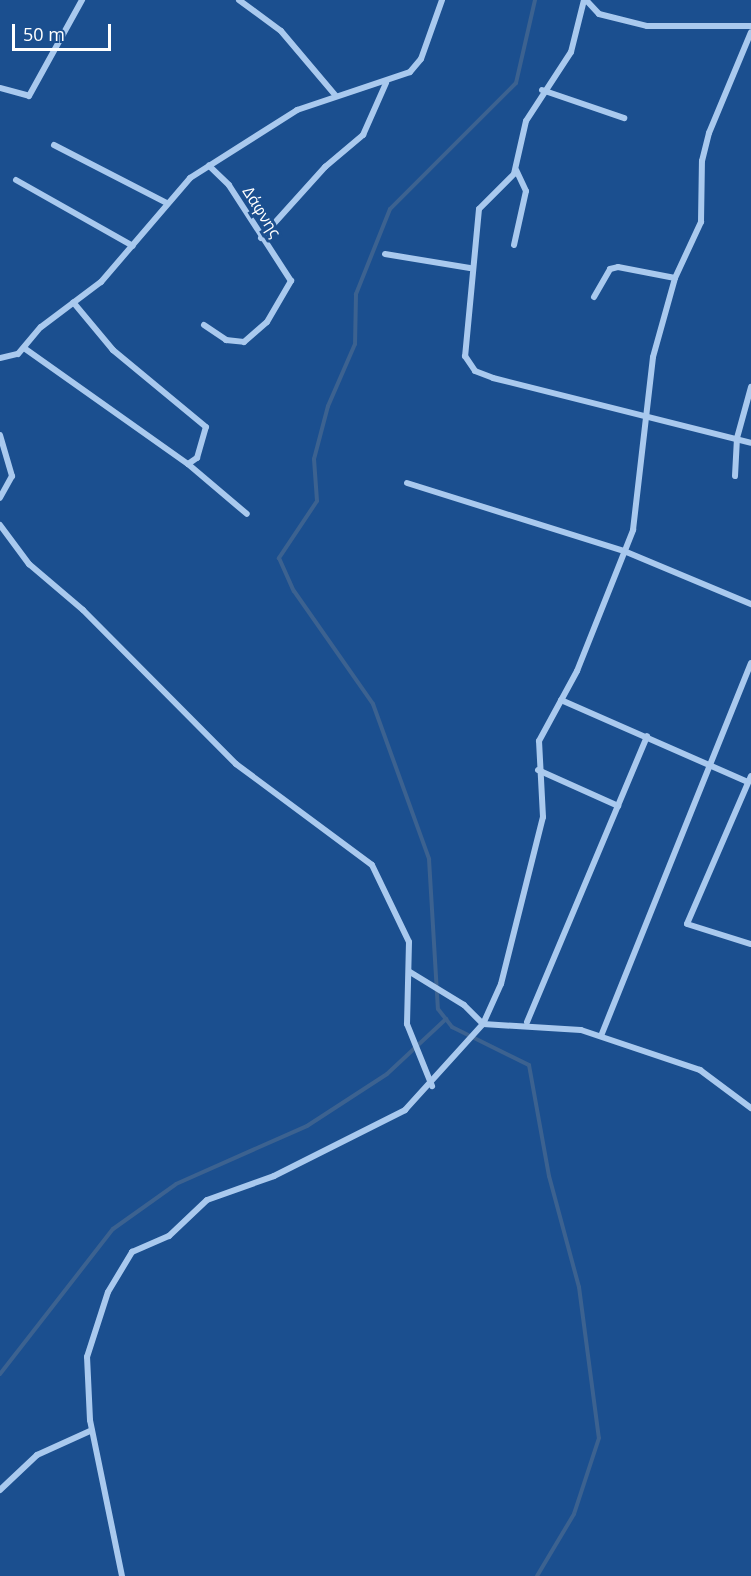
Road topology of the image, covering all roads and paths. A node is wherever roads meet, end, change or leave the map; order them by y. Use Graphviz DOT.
graph roads {
  1 [pos="80,0"];
  2 [pos="239,0"];
  3 [pos="441,0"];
  4 [pos="585,0"];
  5 [pos="751,26"];
  6 [pos="751,32"];
  7 [pos="742,52"];
  8 [pos="751,56"];
  9 [pos="386,83"];
  10 [pos="0,88"];
  11 [pos="542,90"];
  12 [pos="336,96"];
  13 [pos="624,118"];
  14 [pos="54,145"];
  15 [pos="209,166"];
  16 [pos="516,170"];
  17 [pos="16,180"];
  18 [pos="167,203"];
  19 [pos="261,238"];
  20 [pos="514,245"];
  21 [pos="134,246"];
  22 [pos="385,254"];
  23 [pos="470,268"];
  24 [pos="675,278"];
  25 [pos="594,297"];
  26 [pos="73,302"];
  27 [pos="204,326"];
  28 [pos="24,348"];
  29 [pos="0,358"];
  30 [pos="751,387"];
  31 [pos="645,413"];
  32 [pos="0,435"];
  33 [pos="737,438"];
  34 [pos="751,443"];
  35 [pos="188,464"];
  36 [pos="735,476"];
  37 [pos="407,483"];
  38 [pos="0,498"];
  39 [pos="247,514"];
  40 [pos="0,525"];
  41 [pos="624,551"];
  42 [pos="751,604"];
  43 [pos="751,663"];
  44 [pos="561,700"];
  45 [pos="647,736"];
  46 [pos="713,766"];
  47 [pos="538,770"];
  48 [pos="750,779"];
  49 [pos="618,806"];
  50 [pos="751,944"];
  51 [pos="410,972"];
  52 [pos="526,1022"];
  53 [pos="483,1024"];
  54 [pos="601,1036"];
  55 [pos="432,1086"];
  56 [pos="751,1108"];
  57 [pos="92,1430"];
  58 [pos="0,1490"];
  59 [pos="122,1576"];
  1 -- 10 [label="street"];
  2 -- 12 [label="street"];
  3 -- 9 [label="street"];
  4 -- 5 [label="street"];
  4 -- 11 [label="street"];
  6 -- 7 [label="street"];
  7 -- 8 [label="street"];
  7 -- 24 [label="street"];
  9 -- 12 [label="street"];
  9 -- 19 [label="street"];
  11 -- 13 [label="street"];
  11 -- 16 [label="street"];
  12 -- 15 [label="street"];
  14 -- 18 [label="street"];
  15 -- 18 [label="street"];
  15 -- 19 [label="street, Δάφνης"];
  16 -- 20 [label="street"];
  16 -- 23 [label="street"];
  17 -- 21 [label="street"];
  18 -- 21 [label="street"];
  19 -- 27 [label="street, Δάφνης"];
  21 -- 26 [label="street"];
  22 -- 23 [label="street"];
  23 -- 31 [label="street"];
  24 -- 25 [label="street"];
  24 -- 31 [label="street"];
  26 -- 28 [label="street"];
  26 -- 35 [label="street"];
  28 -- 29 [label="street"];
  28 -- 35 [label="street"];
  30 -- 33 [label="street"];
  31 -- 33 [label="street"];
  31 -- 41 [label="street"];
  32 -- 38 [label="street"];
  33 -- 34 [label="street"];
  33 -- 36 [label="street"];
  35 -- 39 [label="street"];
  37 -- 41 [label="street"];
  40 -- 51 [label="street"];
  41 -- 42 [label="street"];
  41 -- 44 [label="street"];
  43 -- 46 [label="street"];
  44 -- 45 [label="street"];
  44 -- 47 [label="street"];
  45 -- 46 [label="street"];
  45 -- 49 [label="street"];
  46 -- 48 [label="street"];
  46 -- 54 [label="street"];
  47 -- 49 [label="street"];
  47 -- 53 [label="street"];
  48 -- 50 [label="street"];
  49 -- 52 [label="street"];
  51 -- 53 [label="street"];
  51 -- 55 [label="street"];
  52 -- 53 [label="street"];
  52 -- 54 [label="street"];
  53 -- 55 [label="street"];
  54 -- 56 [label="street"];
  55 -- 57 [label="street"];
  57 -- 58 [label="street"];
  57 -- 59 [label="street"];
}
